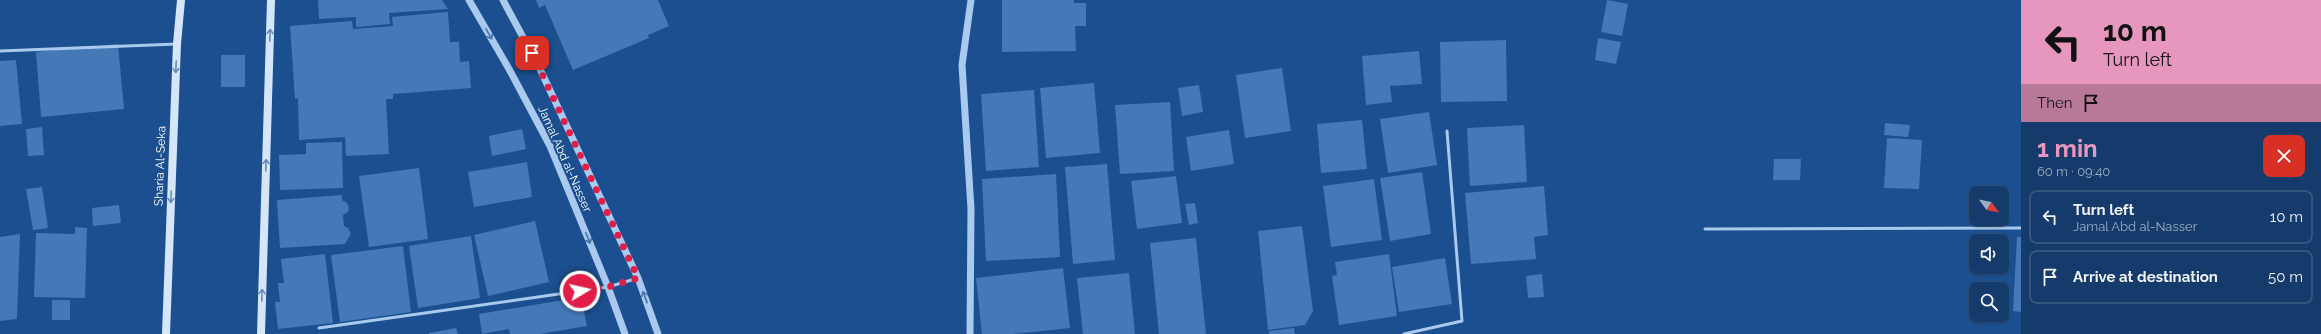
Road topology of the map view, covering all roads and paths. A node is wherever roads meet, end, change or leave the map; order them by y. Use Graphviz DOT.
graph roads {
  1 [pos="181,0"];
  2 [pos="271,0"];
  3 [pos="469,0"];
  4 [pos="503,0"];
  5 [pos="971,0"];
  6 [pos="177,44"];
  7 [pos="0,50"];
  8 [pos="1447,131"];
  9 [pos="2021,228"];
  10 [pos="1705,229"];
  11 [pos="638,278"];
  12 [pos="608,287"];
  13 [pos="319,328"];
  14 [pos="166,334"];
  15 [pos="261,334"];
  16 [pos="625,334"];
  17 [pos="658,334"];
  18 [pos="970,334"];
  19 [pos="1404,334"];
  1 -- 6 [label="main road, Sharia Al-Seka"];
  15 -- 2 [label="main road, one-way"];
  3 -- 12 [label="street, Jamal Abd al-Nasser, one-way"];
  4 -- 11 [label="street, Jamal Abd al-Nasser"];
  5 -- 18 [label="street"];
  6 -- 7 [label="lane"];
  6 -- 14 [label="main road, Sharia Al-Seka, one-way"];
  8 -- 19 [label="lane"];
  9 -- 10 [label="lane"];
  11 -- 12 [label="lane"];
  17 -- 11 [label="street, Jamal Abd al-Nasser, one-way"];
  12 -- 13 [label="lane"];
  12 -- 16 [label="street, Jamal Abd al-Nasser"];
}
